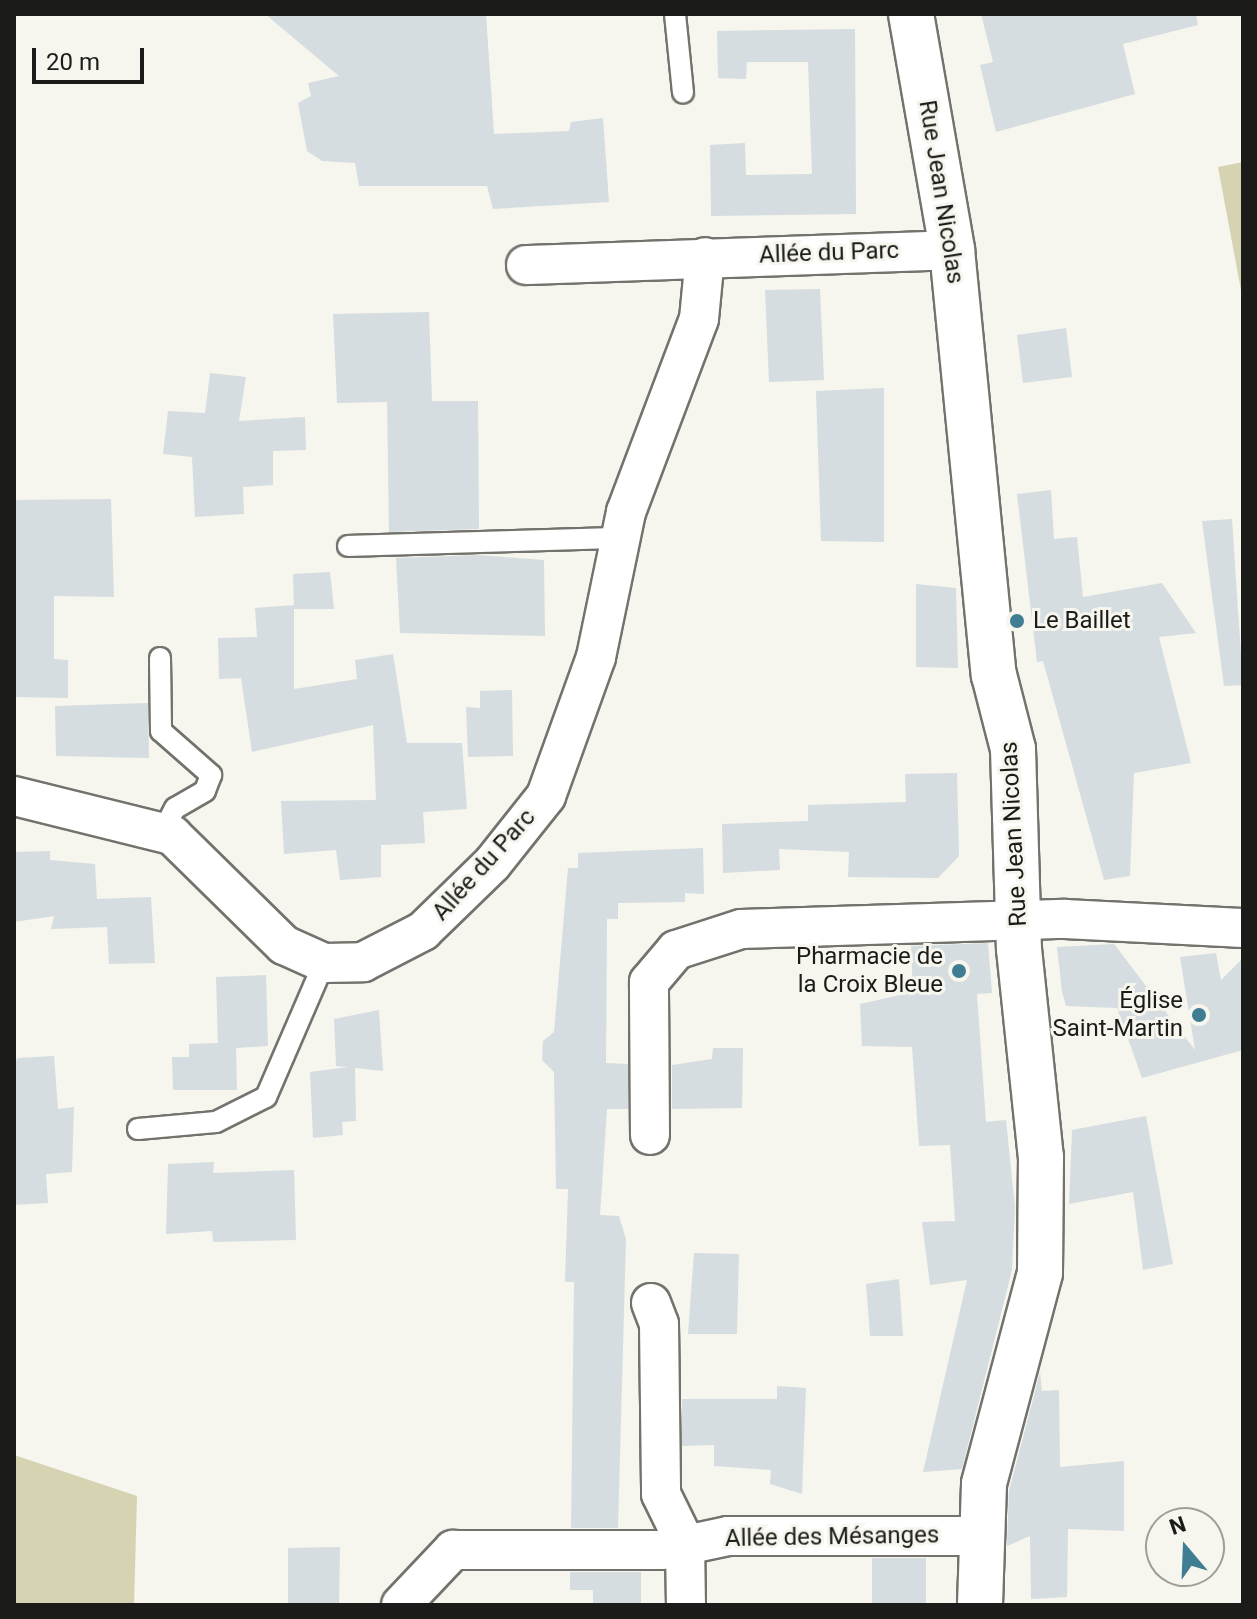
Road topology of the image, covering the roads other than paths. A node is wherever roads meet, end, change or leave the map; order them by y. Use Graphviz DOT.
graph roads {
  1 [pos="675,14"];
  2 [pos="911,14"];
  3 [pos="683,93"];
  4 [pos="952,250"];
  5 [pos="705,257"];
  6 [pos="526,265"];
  7 [pos="621,538"];
  8 [pos="348,546"];
  9 [pos="160,658"];
  10 [pos="14,796"];
  11 [pos="163,832"];
  12 [pos="1020,924"];
  13 [pos="1243,928"];
  14 [pos="324,963"];
  15 [pos="138,1129"];
  16 [pos="650,1135"];
  17 [pos="651,1303"];
  18 [pos="979,1536"];
  19 [pos="685,1543"];
  20 [pos="401,1605"];
  21 [pos="686,1605"];
  22 [pos="980,1605"];
  1 -- 3 [label="lane"];
  2 -- 4 [label="street, Rue Jean Nicolas"];
  4 -- 5 [label="street, Allée du Parc"];
  4 -- 12 [label="street, Rue Jean Nicolas"];
  5 -- 6 [label="street, Allée du Parc"];
  5 -- 7 [label="street, Allée du Parc"];
  7 -- 8 [label="lane"];
  7 -- 14 [label="street, Allée du Parc"];
  9 -- 11 [label="lane"];
  10 -- 11 [label="street, Allée du Parc"];
  11 -- 14 [label="street, Allée du Parc"];
  12 -- 13 [label="street"];
  12 -- 16 [label="street"];
  12 -- 18 [label="street, Rue Jean Nicolas"];
  14 -- 15 [label="lane"];
  17 -- 19 [label="street"];
  18 -- 19 [label="street, Allée des Mésanges"];
  18 -- 22 [label="street, Rue Jean Nicolas"];
  19 -- 20 [label="street, Allée des Mésanges"];
  19 -- 21 [label="street"];
}
